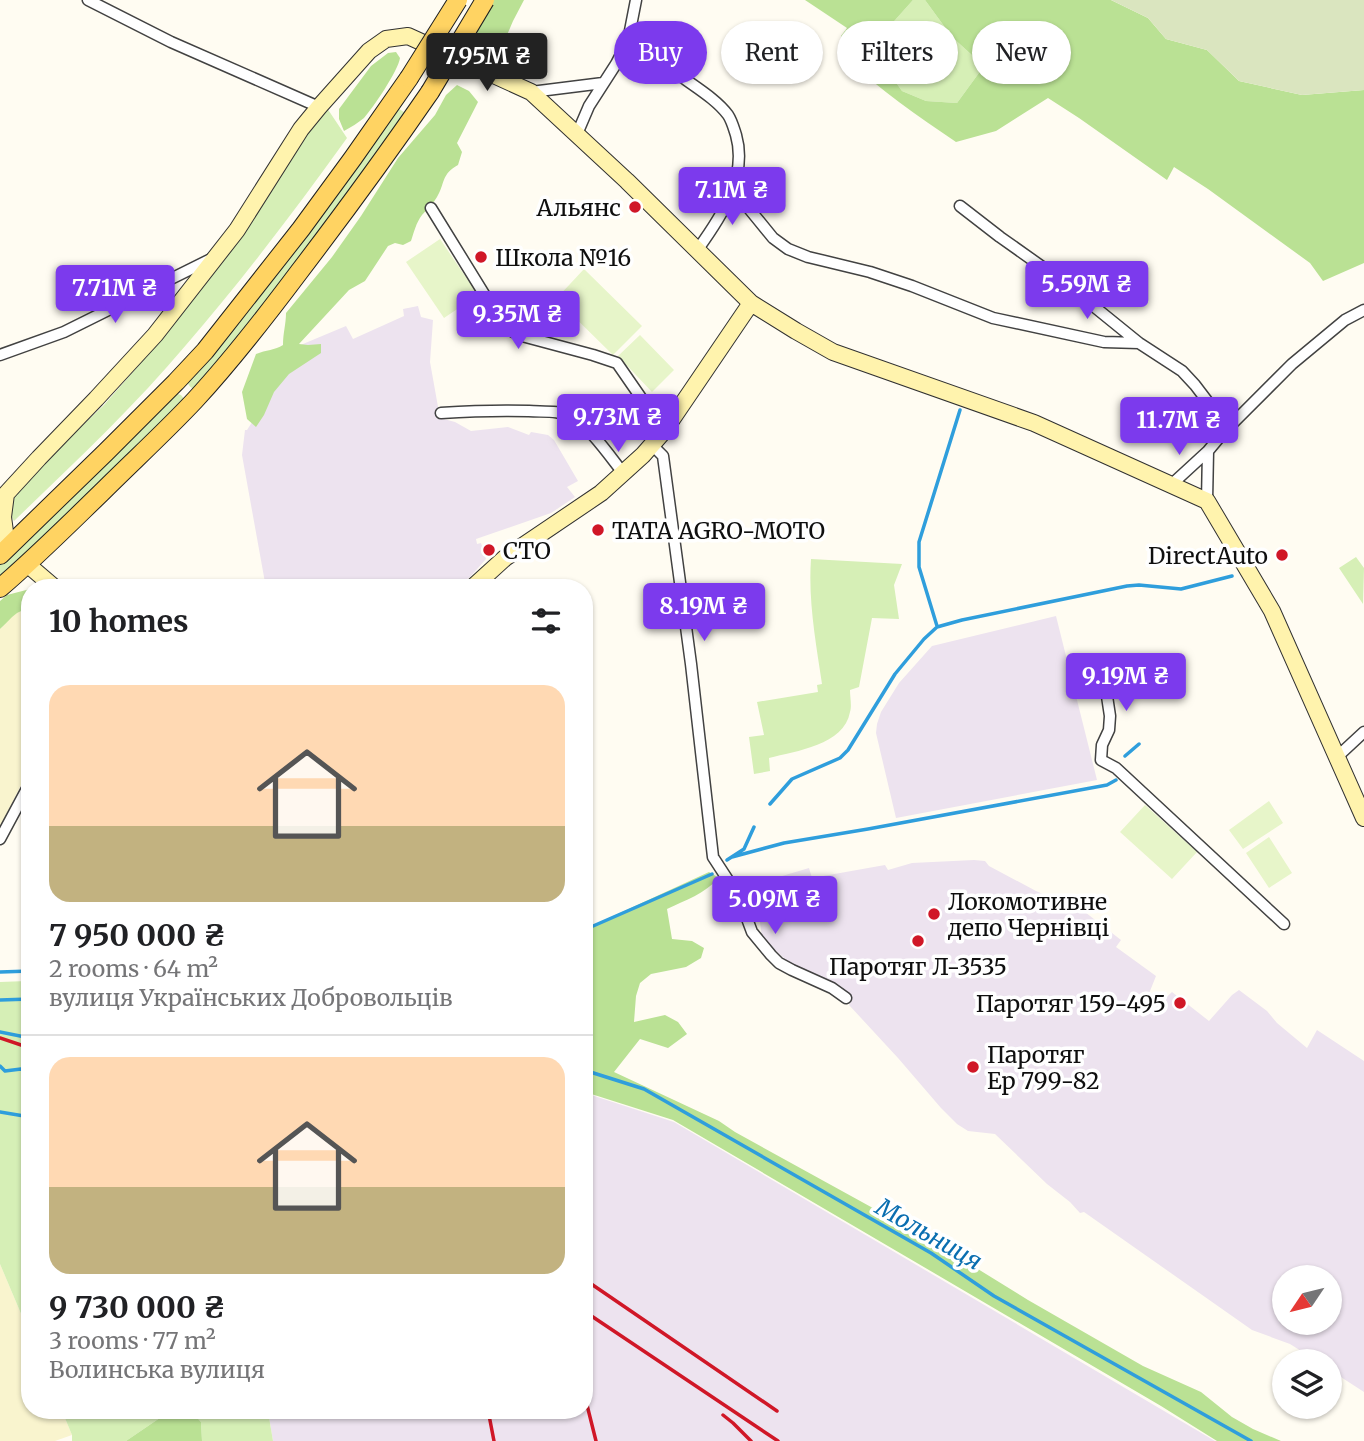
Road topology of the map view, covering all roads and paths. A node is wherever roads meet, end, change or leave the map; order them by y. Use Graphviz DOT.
graph roads {
  1 [pos="88,0"];
  2 [pos="458,0"];
  3 [pos="485,0"];
  4 [pos="636,0"];
  5 [pos="632,21"];
  6 [pos="614,67"];
  7 [pos="603,83"];
  8 [pos="692,84"];
  9 [pos="531,92"];
  10 [pos="398,95"];
  11 [pos="319,107"];
  12 [pos="418,109"];
  13 [pos="577,134"];
  14 [pos="733,189"];
  15 [pos="960,206"];
  16 [pos="431,208"];
  17 [pos="698,249"];
  18 [pos="215,257"];
  19 [pos="751,303"];
  20 [pos="1364,310"];
  21 [pos="1139,343"];
  22 [pos="0,355"];
  23 [pos="176,382"];
  24 [pos="195,400"];
  25 [pos="441,413"];
  26 [pos="664,431"];
  27 [pos="1223,433"];
  28 [pos="652,445"];
  29 [pos="1208,451"];
  30 [pos="624,474"];
  31 [pos="1171,485"];
  32 [pos="1207,501"];
  33 [pos="4,551"];
  34 [pos="27,565"];
  35 [pos="44,579"];
  36 [pos="482,579"];
  37 [pos="0,588"];
  38 [pos="1133,660"];
  39 [pos="1364,732"];
  40 [pos="1337,757"];
  41 [pos="21,800"];
  42 [pos="1364,818"];
  43 [pos="0,839"];
  44 [pos="1284,925"];
  45 [pos="846,998"];
  1 -- 11 [label="street"];
  2 -- 10 [label="main road, bridge"];
  3 -- 12 [label="main road, bridge"];
  4 -- 5 [label="street"];
  6 -- 7 [label="street"];
  7 -- 9 [label="street"];
  7 -- 13 [label="street"];
  8 -- 14 [label="street"];
  9 -- 11 [label="street"];
  9 -- 13 [label="street"];
  10 -- 12 [label="main road"];
  10 -- 23 [label="main road"];
  11 -- 18 [label="street"];
  12 -- 24 [label="main road"];
  13 -- 17 [label="street"];
  14 -- 17 [label="street"];
  14 -- 21 [label="street"];
  15 -- 21 [label="street"];
  16 -- 26 [label="street"];
  17 -- 19 [label="street"];
  18 -- 22 [label="street"];
  18 -- 33 [label="street"];
  19 -- 26 [label="street"];
  19 -- 31 [label="street"];
  20 -- 27 [label="street"];
  21 -- 27 [label="street"];
  23 -- 24 [label="main road"];
  23 -- 33 [label="main road"];
  24 -- 34 [label="main road"];
  25 -- 30 [label="street"];
  26 -- 28 [label="street"];
  27 -- 29 [label="street"];
  28 -- 30 [label="street"];
  28 -- 45 [label="street"];
  29 -- 31 [label="street"];
  29 -- 32 [label="street"];
  30 -- 36 [label="street"];
  31 -- 32 [label="street"];
  32 -- 40 [label="street"];
  34 -- 35 [label="street"];
  34 -- 37 [label="main road"];
  38 -- 44 [label="street"];
  39 -- 40 [label="street"];
  40 -- 42 [label="street"];
  41 -- 43 [label="street"];
}
